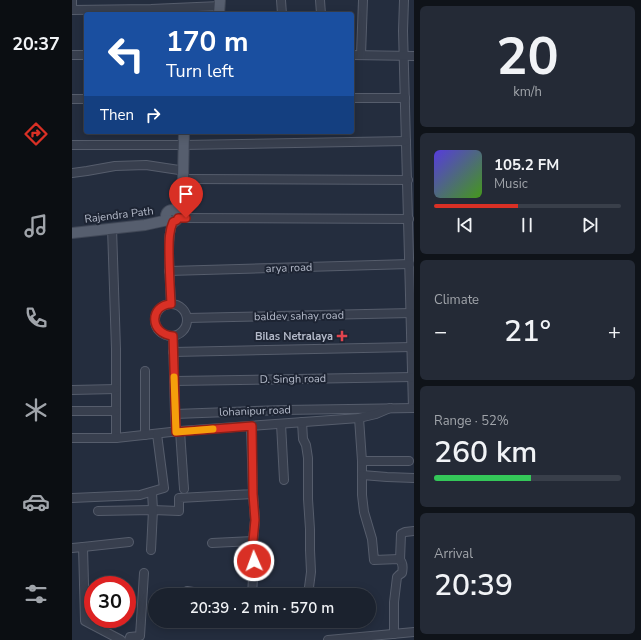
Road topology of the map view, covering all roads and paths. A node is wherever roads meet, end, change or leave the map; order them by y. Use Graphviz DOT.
graph roads {
  1 [pos="72,0"];
  2 [pos="150,0"];
  3 [pos="282,0"];
  4 [pos="320,0"];
  5 [pos="363,0"];
  6 [pos="404,0"];
  7 [pos="221,7"];
  8 [pos="72,10"];
  9 [pos="151,12"];
  10 [pos="282,12"];
  11 [pos="321,12"];
  12 [pos="72,55"];
  13 [pos="84,55"];
  14 [pos="354,55"];
  15 [pos="361,55"];
  16 [pos="404,56"];
  17 [pos="414,56"];
  18 [pos="354,98"];
  19 [pos="405,98"];
  20 [pos="72,99"];
  21 [pos="84,99"];
  22 [pos="180,134"];
  23 [pos="184,134"];
  24 [pos="406,141"];
  25 [pos="72,145"];
  26 [pos="181,145"];
  27 [pos="411,163"];
  28 [pos="72,173"];
  29 [pos="181,175"];
  30 [pos="408,180"];
  31 [pos="172,216"];
  32 [pos="409,219"];
  33 [pos="72,228"];
  34 [pos="112,228"];
  35 [pos="411,229"];
  36 [pos="72,233"];
  37 [pos="410,264"];
  38 [pos="169,271"];
  39 [pos="171,304"];
  40 [pos="412,304"];
  41 [pos="411,313"];
  42 [pos="187,318"];
  43 [pos="173,336"];
  44 [pos="412,347"];
  45 [pos="173,352"];
  46 [pos="145,371"];
  47 [pos="413,373"];
  48 [pos="174,381"];
  49 [pos="116,389"];
  50 [pos="72,390"];
  51 [pos="390,408"];
  52 [pos="414,408"];
  53 [pos="116,411"];
  54 [pos="72,412"];
  55 [pos="175,414"];
  56 [pos="359,418"];
  57 [pos="302,422"];
  58 [pos="281,424"];
  59 [pos="252,426"];
  60 [pos="178,431"];
  61 [pos="157,434"];
  62 [pos="145,435"];
  63 [pos="72,438"];
  64 [pos="116,438"];
  65 [pos="362,461"];
  66 [pos="409,461"];
  67 [pos="362,475"];
  68 [pos="414,478"];
  69 [pos="284,480"];
  70 [pos="184,488"];
  71 [pos="152,492"];
  72 [pos="253,494"];
  73 [pos="72,498"];
  74 [pos="153,510"];
  75 [pos="98,511"];
  76 [pos="414,531"];
  77 [pos="253,541"];
  78 [pos="129,542"];
  79 [pos="212,543"];
  80 [pos="83,547"];
  81 [pos="72,548"];
  82 [pos="151,550"];
  83 [pos="400,560"];
  84 [pos="144,573"];
  85 [pos="252,588"];
  86 [pos="309,588"];
  87 [pos="414,632"];
  88 [pos="394,634"];
  89 [pos="121,640"];
  90 [pos="128,640"];
  91 [pos="328,640"];
  1 -- 8 [label="street"];
  2 -- 9 [label="street"];
  3 -- 10 [label="street"];
  4 -- 11 [label="street"];
  5 -- 15 [label="street"];
  6 -- 16 [label="street"];
  7 -- 9 [label="street"];
  8 -- 9 [label="street"];
  12 -- 13 [label="street"];
  14 -- 15 [label="street"];
  15 -- 16 [label="street"];
  16 -- 17 [label="street"];
  16 -- 19 [label="street"];
  18 -- 19 [label="street"];
  19 -- 24 [label="street"];
  20 -- 21 [label="street"];
  22 -- 26 [label="main road"];
  23 -- 26 [label="main road"];
  24 -- 26 [label="street"];
  24 -- 27 [label="street"];
  25 -- 26 [label="street"];
  26 -- 29 [label="main road"];
  27 -- 30 [label="street"];
  28 -- 29 [label="street"];
  29 -- 30 [label="street"];
  29 -- 31 [label="main road"];
  30 -- 32 [label="street"];
  31 -- 32 [label="street"];
  31 -- 33 [label="main road, Rajendra Path"];
  31 -- 34 [label="main road, Rajendra Path"];
  31 -- 38 [label="street"];
  32 -- 35 [label="street"];
  34 -- 36 [label="main road, Rajendra Path"];
  34 -- 49 [label="street"];
  35 -- 37 [label="street"];
  37 -- 38 [label="street, arya road"];
  37 -- 40 [label="street"];
  38 -- 39 [label="street"];
  39 -- 42 [label="street"];
  39 -- 43 [label="street"];
  40 -- 41 [label="street"];
  41 -- 42 [label="street, baldev sahay road"];
  41 -- 44 [label="street"];
  42 -- 43 [label="street"];
  43 -- 45 [label="street"];
  44 -- 45 [label="street"];
  44 -- 47 [label="street"];
  45 -- 48 [label="street"];
  46 -- 62 [label="street"];
  47 -- 48 [label="street, D. Singh road"];
  47 -- 52 [label="street"];
  48 -- 55 [label="street"];
  49 -- 50 [label="street"];
  49 -- 53 [label="street"];
  51 -- 52 [label="street, lohanipur road"];
  51 -- 55 [label="street, lohanipur road"];
  51 -- 56 [label="street"];
  53 -- 54 [label="street"];
  53 -- 64 [label="street"];
  55 -- 60 [label="street"];
  56 -- 57 [label="street"];
  56 -- 65 [label="street"];
  57 -- 58 [label="street"];
  57 -- 86 [label="street"];
  58 -- 59 [label="street"];
  58 -- 69 [label="street"];
  59 -- 60 [label="street"];
  59 -- 72 [label="street"];
  60 -- 61 [label="street"];
  60 -- 70 [label="street"];
  61 -- 62 [label="street"];
  61 -- 71 [label="street"];
  62 -- 64 [label="street"];
  63 -- 64 [label="street"];
  65 -- 66 [label="street"];
  65 -- 67 [label="street"];
  67 -- 68 [label="street"];
  67 -- 83 [label="street"];
  71 -- 73 [label="street"];
  71 -- 74 [label="street"];
  72 -- 74 [label="street"];
  72 -- 77 [label="street"];
  74 -- 75 [label="street"];
  74 -- 82 [label="street"];
  76 -- 83 [label="street"];
  77 -- 79 [label="street"];
  77 -- 85 [label="street"];
  78 -- 80 [label="street"];
  80 -- 81 [label="street"];
  80 -- 89 [label="street"];
  83 -- 88 [label="street"];
  84 -- 90 [label="street"];
  87 -- 88 [label="street"];
  88 -- 91 [label="street"];
}
